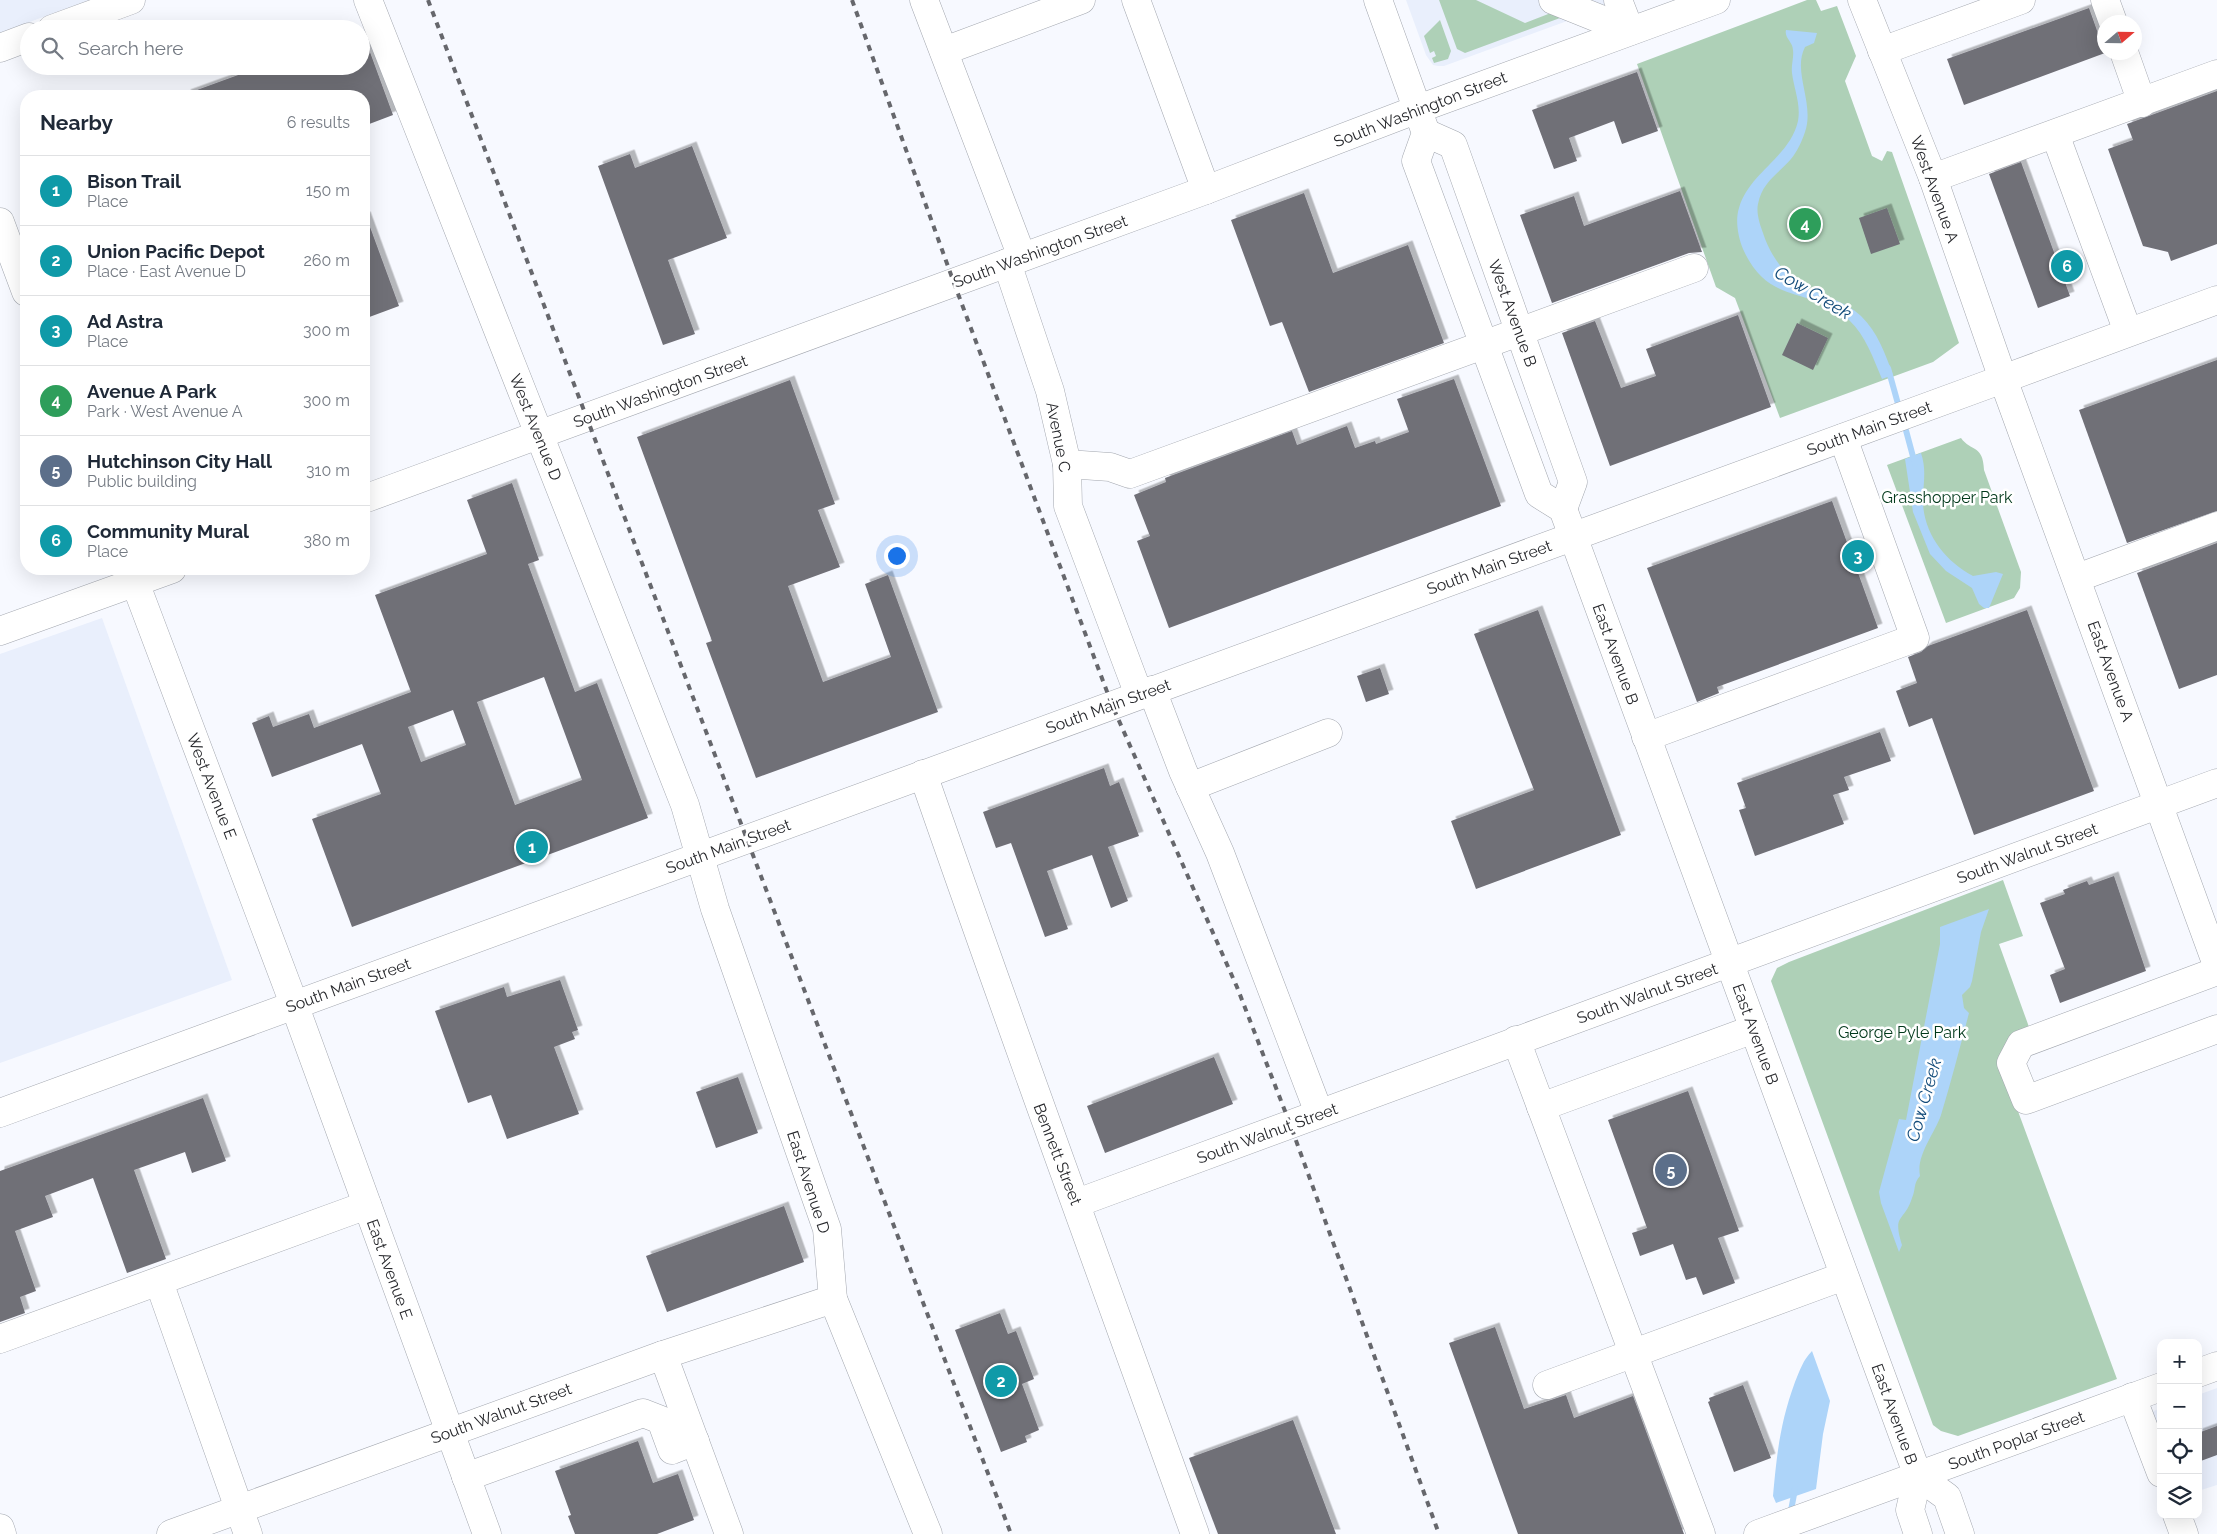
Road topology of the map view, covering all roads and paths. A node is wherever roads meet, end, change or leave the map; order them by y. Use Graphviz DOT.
graph roads {
  1 [pos="131,0"];
  2 [pos="368,0"];
  3 [pos="924,0"];
  4 [pos="1081,0"];
  5 [pos="1136,0"];
  6 [pos="1378,0"];
  7 [pos="1553,0"];
  8 [pos="1618,0"];
  9 [pos="1716,0"];
  10 [pos="1862,0"];
  11 [pos="2021,0"];
  12 [pos="2105,0"];
  13 [pos="1959,11"];
  14 [pos="2110,15"];
  15 [pos="77,20"];
  16 [pos="1630,32"];
  17 [pos="20,41"];
  18 [pos="0,48"];
  19 [pos="944,51"];
  20 [pos="1882,51"];
  21 [pos="2127,60"];
  22 [pos="2217,74"];
  23 [pos="2142,102"];
  24 [pos="1422,121"];
  25 [pos="2055,134"];
  26 [pos="1933,178"];
  27 [pos="1206,190"];
  28 [pos="0,222"];
  29 [pos="1014,260"];
  30 [pos="1694,268"];
  31 [pos="20,276"];
  32 [pos="2217,300"];
  33 [pos="1520,332"];
  34 [pos="2128,332"];
  35 [pos="1483,346"];
  36 [pos="2003,379"];
  37 [pos="540,436"];
  38 [pos="1843,438"];
  39 [pos="1067,464"];
  40 [pos="370,497"];
  41 [pos="1563,509"];
  42 [pos="2217,526"];
  43 [pos="1574,536"];
  44 [pos="133,575"];
  45 [pos="2077,578"];
  46 [pos="0,631"];
  47 [pos="1145,692"];
  48 [pos="1328,733"];
  49 [pos="1646,737"];
  50 [pos="922,774"];
  51 [pos="2217,783"];
  52 [pos="1190,787"];
  53 [pos="2158,805"];
  54 [pos="700,856"];
  55 [pos="1730,962"];
  56 [pos="2217,964"];
  57 [pos="2217,971"];
  58 [pos="294,1004"];
  59 [pos="1754,1029"];
  60 [pos="2217,1029"];
  61 [pos="1516,1040"];
  62 [pos="1541,1107"];
  63 [pos="0,1113"];
  64 [pos="1319,1113"];
  65 [pos="1076,1203"];
  66 [pos="367,1205"];
  67 [pos="1844,1276"];
  68 [pos="159,1282"];
  69 [pos="833,1299"];
  70 [pos="0,1339"];
  71 [pos="1633,1353"];
  72 [pos="663,1355"];
  73 [pos="2217,1366"];
  74 [pos="2202,1372"];
  75 [pos="1547,1385"];
  76 [pos="2157,1388"];
  77 [pos="2132,1397"];
  78 [pos="449,1432"];
  79 [pos="695,1442"];
  80 [pos="2157,1463"];
  81 [pos="1918,1476"];
  82 [pos="466,1477"];
  83 [pos="2178,1519"];
  84 [pos="244,1522"];
  85 [pos="0,1528"];
  86 [pos="1764,1532"];
  87 [pos="2,1534"];
  88 [pos="171,1534"];
  89 [pos="487,1534"];
  90 [pos="729,1534"];
  91 [pos="928,1534"];
  92 [pos="1195,1534"];
  93 [pos="1700,1534"];
  94 [pos="1918,1534"];
  95 [pos="1960,1534"];
  96 [pos="2184,1534"];
  1 -- 15 [label="street"];
  2 -- 37 [label="street, West Avenue D"];
  3 -- 19 [label="street, Avenue C"];
  4 -- 19 [label="street"];
  5 -- 27 [label="street"];
  6 -- 24 [label="street"];
  7 -- 16 [label="street"];
  8 -- 16 [label="street"];
  9 -- 16 [label="street, South Washington Street"];
  10 -- 20 [label="street, West Avenue A"];
  11 -- 13 [label="street"];
  12 -- 14 [label="street"];
  13 -- 20 [label="street"];
  16 -- 24 [label="street, South Washington Street"];
  17 -- 18 [label="street"];
  19 -- 29 [label="street, Avenue C"];
  20 -- 26 [label="street, West Avenue A"];
  21 -- 23 [label="street"];
  22 -- 23 [label="street"];
  23 -- 25 [label="street"];
  24 -- 27 [label="street, South Washington Street"];
  24 -- 33 [label="street, West Avenue B"];
  24 -- 35 [label="street"];
  25 -- 26 [label="street"];
  25 -- 34 [label="street"];
  26 -- 36 [label="street, West Avenue A"];
  27 -- 29 [label="street, South Washington Street"];
  28 -- 31 [label="street"];
  29 -- 37 [label="street, South Washington Street"];
  29 -- 39 [label="street, Avenue C"];
  30 -- 33 [label="street"];
  32 -- 34 [label="street, South Main Street"];
  33 -- 35 [label="street"];
  33 -- 41 [label="street, West Avenue B"];
  34 -- 36 [label="street, South Main Street"];
  35 -- 39 [label="street"];
  35 -- 41 [label="street"];
  36 -- 38 [label="street, South Main Street"];
  36 -- 45 [label="street, East Avenue A"];
  37 -- 40 [label="street, South Washington Street"];
  37 -- 54 [label="street, West Avenue D"];
  38 -- 43 [label="street, South Main Street"];
  38 -- 49 [label="street"];
  39 -- 47 [label="street, Avenue C"];
  41 -- 43 [label="street"];
  42 -- 45 [label="street"];
  43 -- 47 [label="street, South Main Street"];
  43 -- 49 [label="street, East Avenue B"];
  44 -- 46 [label="street"];
  44 -- 58 [label="street, West Avenue E"];
  45 -- 53 [label="street, East Avenue A"];
  47 -- 50 [label="street, South Main Street"];
  47 -- 52 [label="street, Avenue C"];
  48 -- 52 [label="street"];
  49 -- 55 [label="street, East Avenue B"];
  50 -- 54 [label="street, South Main Street"];
  50 -- 65 [label="street, Bennett Street"];
  51 -- 53 [label="street, South Walnut Street"];
  52 -- 64 [label="street, Avenue C"];
  53 -- 55 [label="street, South Walnut Street"];
  53 -- 56 [label="street, East Avenue A"];
  54 -- 58 [label="street, South Main Street"];
  54 -- 69 [label="street, East Avenue D"];
  55 -- 59 [label="street, East Avenue B"];
  55 -- 61 [label="street, South Walnut Street"];
  57 -- 60 [label="street"];
  58 -- 63 [label="street, South Main Street"];
  58 -- 66 [label="street, East Avenue E"];
  59 -- 62 [label="street"];
  59 -- 67 [label="street, East Avenue B"];
  61 -- 62 [label="street"];
  61 -- 64 [label="street, South Walnut Street"];
  62 -- 71 [label="street"];
  64 -- 65 [label="street, South Walnut Street"];
  65 -- 92 [label="street, Bennett Street"];
  66 -- 68 [label="street"];
  66 -- 78 [label="street, East Avenue E"];
  67 -- 71 [label="street"];
  67 -- 81 [label="street, East Avenue B"];
  68 -- 70 [label="street"];
  68 -- 84 [label="street"];
  69 -- 72 [label="street, South Walnut Street"];
  69 -- 91 [label="street, East Avenue D"];
  71 -- 75 [label="street"];
  71 -- 93 [label="street"];
  72 -- 78 [label="street, South Walnut Street"];
  72 -- 79 [label="street"];
  73 -- 74 [label="street"];
  76 -- 77 [label="street, South Poplar Street"];
  77 -- 80 [label="street"];
  77 -- 81 [label="street, South Poplar Street"];
  78 -- 82 [label="street, East Avenue E"];
  78 -- 84 [label="street, South Walnut Street"];
  79 -- 82 [label="street"];
  79 -- 90 [label="street"];
  81 -- 86 [label="street, South Poplar Street"];
  81 -- 94 [label="street, East Avenue B"];
  81 -- 95 [label="street, East Avenue B"];
  82 -- 89 [label="street, East Avenue E"];
  83 -- 96 [label="street"];
  84 -- 88 [label="street, South Walnut Street"];
  85 -- 87 [label="street"];
}
